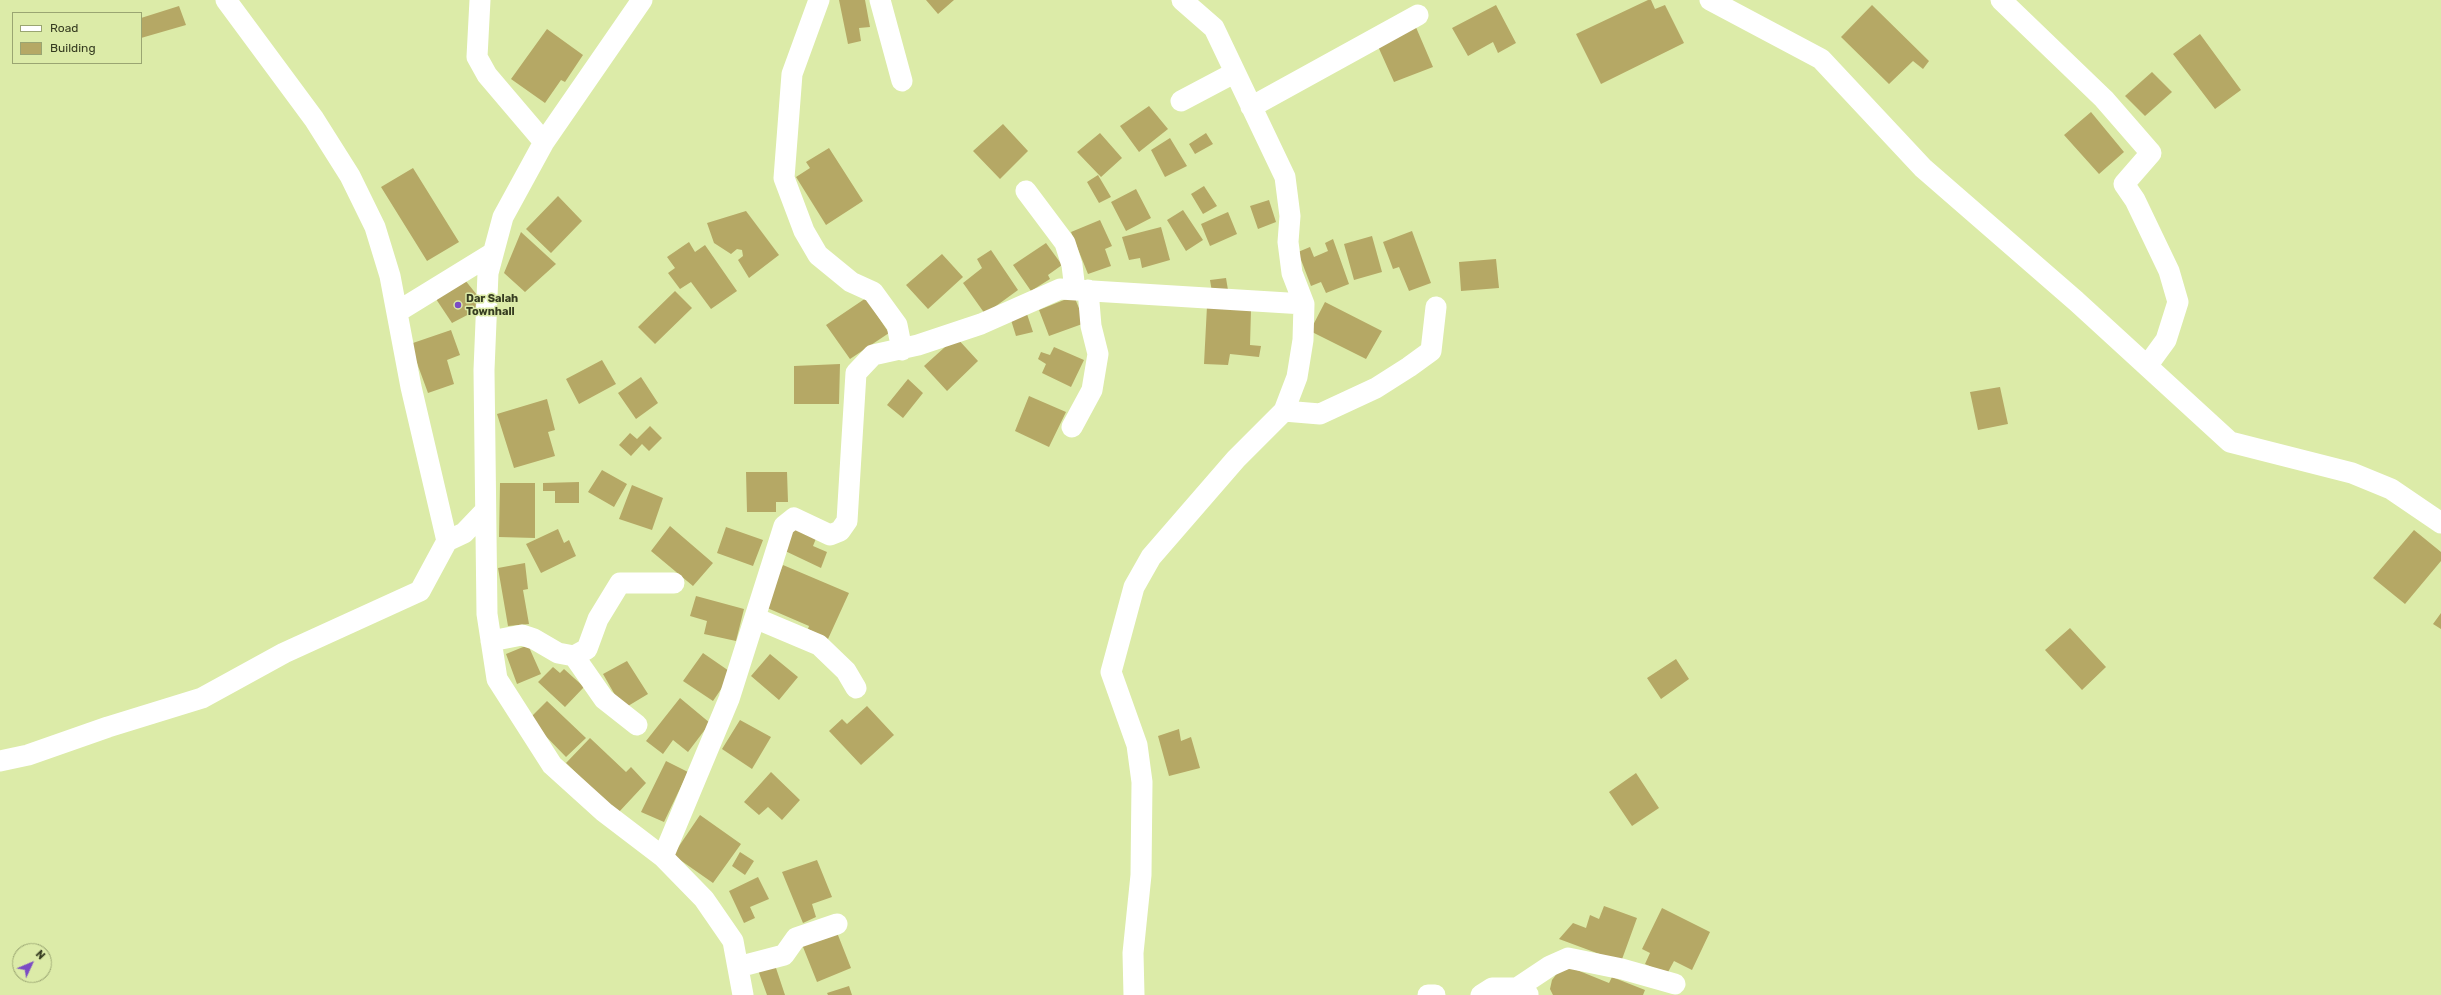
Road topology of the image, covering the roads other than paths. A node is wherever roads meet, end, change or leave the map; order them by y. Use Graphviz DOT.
graph roads {
  1 [pos="226,0"];
  2 [pos="480,0"];
  3 [pos="642,0"];
  4 [pos="819,0"];
  5 [pos="880,0"];
  6 [pos="1182,0"];
  7 [pos="1710,0"];
  8 [pos="2001,0"];
  9 [pos="1418,15"];
  10 [pos="1234,73"];
  11 [pos="902,81"];
  12 [pos="1181,101"];
  13 [pos="1251,107"];
  14 [pos="544,142"];
  15 [pos="1026,191"];
  16 [pos="493,253"];
  17 [pos="1081,290"];
  18 [pos="1304,304"];
  19 [pos="1436,307"];
  20 [pos="397,312"];
  21 [pos="902,350"];
  22 [pos="2147,366"];
  23 [pos="1284,411"];
  24 [pos="1072,427"];
  25 [pos="485,511"];
  26 [pos="2441,523"];
  27 [pos="447,541"];
  28 [pos="674,583"];
  29 [pos="756,618"];
  30 [pos="491,641"];
  31 [pos="574,656"];
  32 [pos="856,688"];
  33 [pos="637,725"];
  34 [pos="0,761"];
  35 [pos="663,857"];
  36 [pos="837,924"];
  37 [pos="738,967"];
  38 [pos="1675,984"];
  39 [pos="1524,991"];
  40 [pos="743,995"];
  41 [pos="1134,995"];
  42 [pos="1428,995"];
  43 [pos="1435,995"];
  44 [pos="1480,995"];
  1 -- 20 [label="street"];
  2 -- 14 [label="street"];
  3 -- 14 [label="street"];
  4 -- 21 [label="street"];
  5 -- 11 [label="street"];
  6 -- 10 [label="street"];
  7 -- 22 [label="street"];
  8 -- 22 [label="street"];
  9 -- 13 [label="street"];
  10 -- 12 [label="street"];
  10 -- 13 [label="street"];
  13 -- 18 [label="street"];
  14 -- 16 [label="street"];
  15 -- 17 [label="street"];
  16 -- 20 [label="street"];
  16 -- 25 [label="street"];
  17 -- 18 [label="street"];
  17 -- 21 [label="street"];
  17 -- 24 [label="street"];
  18 -- 23 [label="street"];
  19 -- 23 [label="street"];
  20 -- 27 [label="street"];
  21 -- 29 [label="street"];
  22 -- 26 [label="street"];
  23 -- 41 [label="street"];
  25 -- 27 [label="street"];
  25 -- 30 [label="street"];
  27 -- 34 [label="street"];
  28 -- 31 [label="street"];
  29 -- 32 [label="street"];
  29 -- 35 [label="street"];
  30 -- 31 [label="street"];
  30 -- 35 [label="street"];
  31 -- 33 [label="street"];
  35 -- 37 [label="street"];
  36 -- 37 [label="street"];
  37 -- 40 [label="street"];
  38 -- 39 [label="street"];
  39 -- 44 [label="street"];
  42 -- 43 [label="street"];
}
